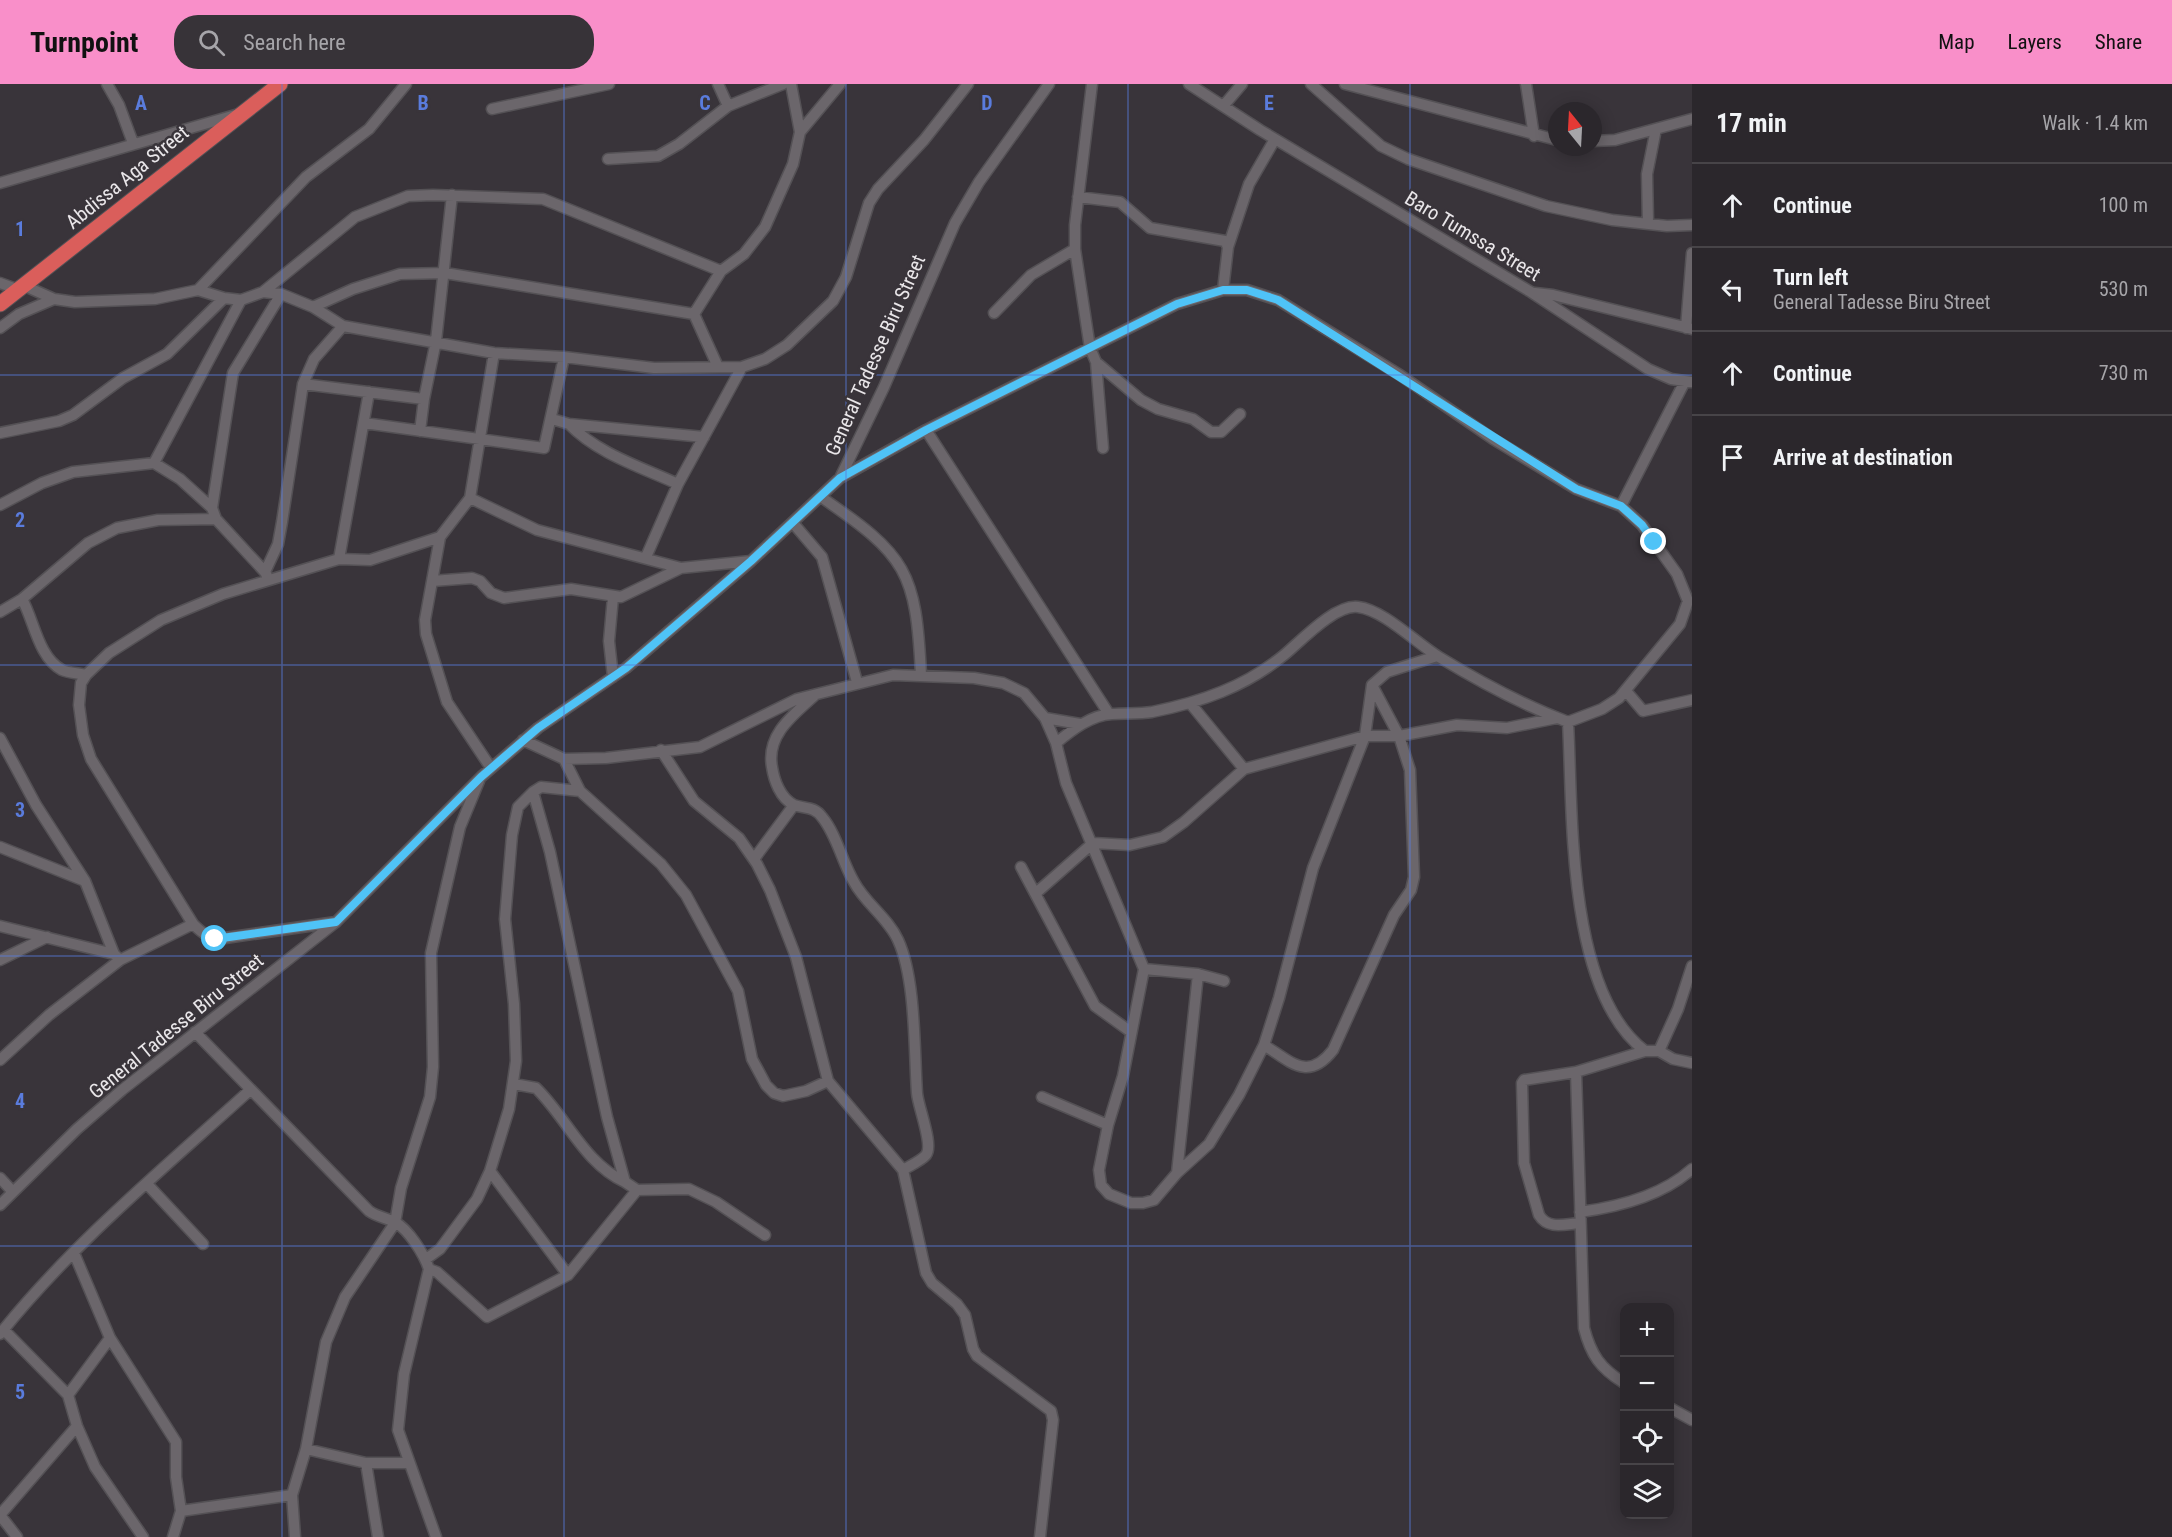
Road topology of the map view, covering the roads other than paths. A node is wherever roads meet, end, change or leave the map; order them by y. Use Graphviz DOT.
graph roads {
  1 [pos="107,84"];
  2 [pos="280,84"];
  3 [pos="406,84"];
  4 [pos="609,84"];
  5 [pos="718,84"];
  6 [pos="783,84"];
  7 [pos="791,84"];
  8 [pos="840,84"];
  9 [pos="1049,84"];
  10 [pos="1092,84"];
  11 [pos="1189,84"];
  12 [pos="1202,84"];
  13 [pos="1242,84"];
  14 [pos="1311,84"];
  15 [pos="1345,84"];
  16 [pos="1526,84"];
  17 [pos="965,85"];
  18 [pos="1365,87"];
  19 [pos="394,88"];
  20 [pos="1225,104"];
  21 [pos="728,106"];
  22 [pos="492,109"];
  23 [pos="241,113"];
  24 [pos="1238,116"];
  25 [pos="1692,119"];
  26 [pos="1656,129"];
  27 [pos="800,132"];
  28 [pos="1534,136"];
  29 [pos="1548,138"];
  30 [pos="1275,139"];
  31 [pos="1602,141"];
  32 [pos="133,142"];
  33 [pos="608,159"];
  34 [pos="0,183"];
  35 [pos="452,195"];
  36 [pos="1077,197"];
  37 [pos="1648,222"];
  38 [pos="1692,225"];
  39 [pos="1228,247"];
  40 [pos="1075,249"];
  41 [pos="1692,253"];
  42 [pos="721,271"];
  43 [pos="445,273"];
  44 [pos="0,283"];
  45 [pos="22,288"];
  46 [pos="198,290"];
  47 [pos="1223,290"];
  48 [pos="263,292"];
  49 [pos="1531,292"];
  50 [pos="281,294"];
  51 [pos="224,298"];
  52 [pos="54,299"];
  53 [pos="242,300"];
  54 [pos="0,304"];
  55 [pos="313,307"];
  56 [pos="994,313"];
  57 [pos="694,314"];
  58 [pos="343,326"];
  59 [pos="0,328"];
  60 [pos="1689,329"];
  61 [pos="436,341"];
  62 [pos="1090,348"];
  63 [pos="494,353"];
  64 [pos="564,357"];
  65 [pos="1096,362"];
  66 [pos="718,367"];
  67 [pos="742,367"];
  68 [pos="1688,382"];
  69 [pos="303,384"];
  70 [pos="369,392"];
  71 [pos="424,399"];
  72 [pos="1240,414"];
  73 [pos="552,419"];
  74 [pos="364,423"];
  75 [pos="569,424"];
  76 [pos="926,430"];
  77 [pos="420,431"];
  78 [pos="0,433"];
  79 [pos="704,438"];
  80 [pos="480,441"];
  81 [pos="1103,448"];
  82 [pos="154,463"];
  83 [pos="840,478"];
  84 [pos="678,484"];
  85 [pos="821,497"];
  86 [pos="470,498"];
  87 [pos="0,505"];
  88 [pos="1621,506"];
  89 [pos="214,513"];
  90 [pos="793,523"];
  91 [pos="440,537"];
  92 [pos="646,557"];
  93 [pos="339,559"];
  94 [pos="751,561"];
  95 [pos="681,568"];
  96 [pos="267,576"];
  97 [pos="432,581"];
  98 [pos="613,597"];
  99 [pos="22,599"];
  100 [pos="0,612"];
  101 [pos="1437,656"];
  102 [pos="86,675"];
  103 [pos="921,675"];
  104 [pos="613,677"];
  105 [pos="857,682"];
  106 [pos="1372,685"];
  107 [pos="1626,691"];
  108 [pos="816,694"];
  109 [pos="1692,700"];
  110 [pos="1190,703"];
  111 [pos="1109,714"];
  112 [pos="1045,718"];
  113 [pos="1557,718"];
  114 [pos="1568,722"];
  115 [pos="1080,724"];
  116 [pos="1365,736"];
  117 [pos="1399,736"];
  118 [pos="0,738"];
  119 [pos="524,740"];
  120 [pos="1056,743"];
  121 [pos="661,750"];
  122 [pos="564,759"];
  123 [pos="491,768"];
  124 [pos="1244,769"];
  125 [pos="481,777"];
  126 [pos="580,791"];
  127 [pos="533,792"];
  128 [pos="794,805"];
  129 [pos="1093,843"];
  130 [pos="0,847"];
  131 [pos="754,860"];
  132 [pos="1021,867"];
  133 [pos="85,881"];
  134 [pos="1036,893"];
  135 [pos="336,922"];
  136 [pos="193,924"];
  137 [pos="0,926"];
  138 [pos="47,937"];
  139 [pos="117,957"];
  140 [pos="0,960"];
  141 [pos="1692,966"];
  142 [pos="1144,969"];
  143 [pos="1198,974"];
  144 [pos="1224,981"];
  145 [pos="195,1032"];
  146 [pos="1131,1032"];
  147 [pos="1264,1045"];
  148 [pos="1645,1051"];
  149 [pos="1659,1051"];
  150 [pos="0,1060"];
  151 [pos="1692,1063"];
  152 [pos="1576,1072"];
  153 [pos="828,1081"];
  154 [pos="514,1084"];
  155 [pos="249,1091"];
  156 [pos="1042,1096"];
  157 [pos="1108,1125"];
  158 [pos="1692,1169"];
  159 [pos="903,1170"];
  160 [pos="490,1171"];
  161 [pos="1177,1173"];
  162 [pos="0,1178"];
  163 [pos="625,1182"];
  164 [pos="147,1184"];
  165 [pos="637,1190"];
  166 [pos="13,1192"];
  167 [pos="0,1205"];
  168 [pos="1580,1217"];
  169 [pos="395,1222"];
  170 [pos="765,1235"];
  171 [pos="203,1244"];
  172 [pos="74,1253"];
  173 [pos="427,1264"];
  174 [pos="568,1275"];
  175 [pos="3,1326"];
  176 [pos="110,1338"];
  177 [pos="1620,1380"];
  178 [pos="68,1395"];
  179 [pos="1674,1410"];
  180 [pos="1692,1420"];
  181 [pos="77,1426"];
  182 [pos="306,1449"];
  183 [pos="366,1463"];
  184 [pos="409,1463"];
  185 [pos="292,1495"];
  186 [pos="181,1511"];
  187 [pos="17,1537"];
  188 [pos="143,1537"];
  189 [pos="173,1537"];
  190 [pos="295,1537"];
  191 [pos="378,1537"];
  192 [pos="436,1537"];
  193 [pos="1040,1537"];
  1 -- 32 [label="street"];
  2 -- 23 [label="highway, Abdissa Aga Street"];
  3 -- 19 [label="street"];
  4 -- 22 [label="street"];
  5 -- 21 [label="street"];
  6 -- 21 [label="street"];
  7 -- 27 [label="street"];
  8 -- 27 [label="street"];
  9 -- 83 [label="street, General Tadesse Biru Street"];
  10 -- 36 [label="street"];
  11 -- 24 [label="street, Baro Tumssa Street"];
  12 -- 20 [label="street, Baro Tumssa Street"];
  13 -- 20 [label="street"];
  14 -- 37 [label="street"];
  15 -- 18 [label="street"];
  16 -- 28 [label="street"];
  17 -- 67 [label="street"];
  18 -- 28 [label="street"];
  19 -- 46 [label="street"];
  20 -- 24 [label="street, Baro Tumssa Street"];
  21 -- 33 [label="street"];
  23 -- 32 [label="street"];
  23 -- 45 [label="highway, Abdissa Aga Street"];
  24 -- 30 [label="street, Baro Tumssa Street"];
  25 -- 26 [label="street"];
  26 -- 31 [label="street"];
  26 -- 37 [label="street"];
  27 -- 42 [label="street"];
  28 -- 29 [label="street"];
  30 -- 39 [label="street"];
  30 -- 49 [label="street, Baro Tumssa Street"];
  32 -- 34 [label="street"];
  35 -- 42 [label="street"];
  35 -- 43 [label="street"];
  35 -- 48 [label="street"];
  36 -- 39 [label="street"];
  36 -- 40 [label="street"];
  37 -- 38 [label="street"];
  39 -- 47 [label="street"];
  40 -- 56 [label="street"];
  40 -- 62 [label="street"];
  41 -- 60 [label="street"];
  42 -- 57 [label="street"];
  43 -- 55 [label="street"];
  43 -- 57 [label="street"];
  43 -- 61 [label="street"];
  44 -- 45 [label="street"];
  45 -- 52 [label="street"];
  45 -- 54 [label="highway, Abdissa Aga Street"];
  46 -- 51 [label="street"];
  46 -- 52 [label="street"];
  47 -- 62 [label="street"];
  47 -- 88 [label="street"];
  48 -- 50 [label="street"];
  48 -- 53 [label="street"];
  49 -- 60 [label="street"];
  49 -- 68 [label="street, Baro Tumssa Street"];
  50 -- 55 [label="street"];
  50 -- 89 [label="street"];
  51 -- 53 [label="street"];
  51 -- 78 [label="street"];
  52 -- 59 [label="street"];
  53 -- 82 [label="street"];
  55 -- 58 [label="street"];
  57 -- 66 [label="street"];
  58 -- 61 [label="street"];
  58 -- 69 [label="street"];
  61 -- 63 [label="street"];
  61 -- 71 [label="street"];
  62 -- 65 [label="street"];
  62 -- 76 [label="street"];
  63 -- 64 [label="street"];
  63 -- 80 [label="street"];
  64 -- 66 [label="street"];
  64 -- 73 [label="street"];
  65 -- 72 [label="street"];
  65 -- 81 [label="street"];
  66 -- 67 [label="street"];
  67 -- 79 [label="street"];
  68 -- 88 [label="street"];
  69 -- 70 [label="street"];
  69 -- 96 [label="street"];
  70 -- 71 [label="street"];
  70 -- 74 [label="street"];
  71 -- 77 [label="street"];
  73 -- 75 [label="street"];
  73 -- 80 [label="street"];
  74 -- 77 [label="street"];
  74 -- 93 [label="street"];
  75 -- 79 [label="street"];
  75 -- 84 [label="street"];
  76 -- 83 [label="street"];
  76 -- 111 [label="street"];
  77 -- 80 [label="street"];
  79 -- 84 [label="street"];
  80 -- 86 [label="street"];
  82 -- 87 [label="street"];
  82 -- 89 [label="street"];
  83 -- 85 [label="street, General Tadesse Biru Street"];
  84 -- 92 [label="street"];
  85 -- 90 [label="street, General Tadesse Biru Street"];
  85 -- 103 [label="street"];
  86 -- 91 [label="street"];
  86 -- 92 [label="street"];
  88 -- 107 [label="street"];
  89 -- 96 [label="street"];
  89 -- 99 [label="street"];
  90 -- 94 [label="street, General Tadesse Biru Street"];
  90 -- 105 [label="street"];
  91 -- 93 [label="street"];
  91 -- 97 [label="street"];
  92 -- 95 [label="street"];
  93 -- 96 [label="street"];
  94 -- 95 [label="street"];
  94 -- 104 [label="street, General Tadesse Biru Street"];
  95 -- 98 [label="street"];
  96 -- 102 [label="street"];
  97 -- 98 [label="street"];
  97 -- 123 [label="street"];
  98 -- 104 [label="street"];
  99 -- 100 [label="street"];
  99 -- 102 [label="street"];
  101 -- 106 [label="street"];
  101 -- 110 [label="street"];
  101 -- 113 [label="street"];
  102 -- 136 [label="street"];
  103 -- 105 [label="street"];
  103 -- 112 [label="street"];
  104 -- 119 [label="street, General Tadesse Biru Street"];
  105 -- 108 [label="street"];
  106 -- 116 [label="street"];
  106 -- 117 [label="street"];
  107 -- 109 [label="street"];
  107 -- 114 [label="street"];
  108 -- 121 [label="street"];
  108 -- 128 [label="street"];
  110 -- 111 [label="street"];
  110 -- 124 [label="street"];
  111 -- 115 [label="street"];
  112 -- 115 [label="street"];
  112 -- 120 [label="street"];
  113 -- 114 [label="street"];
  113 -- 117 [label="street"];
  114 -- 148 [label="street"];
  115 -- 120 [label="street"];
  116 -- 117 [label="street"];
  116 -- 124 [label="street"];
  116 -- 147 [label="street"];
  117 -- 147 [label="street"];
  118 -- 133 [label="street"];
  119 -- 122 [label="street"];
  119 -- 123 [label="street, General Tadesse Biru Street"];
  120 -- 129 [label="street"];
  121 -- 122 [label="street"];
  121 -- 131 [label="street"];
  122 -- 126 [label="street"];
  123 -- 125 [label="street, General Tadesse Biru Street"];
  124 -- 129 [label="street"];
  125 -- 135 [label="street, General Tadesse Biru Street"];
  125 -- 169 [label="street"];
  126 -- 127 [label="street"];
  126 -- 153 [label="street"];
  127 -- 154 [label="street"];
  127 -- 163 [label="street"];
  128 -- 131 [label="street"];
  128 -- 159 [label="street"];
  129 -- 134 [label="street"];
  129 -- 142 [label="street"];
  130 -- 133 [label="street"];
  131 -- 153 [label="street"];
  132 -- 134 [label="street"];
  133 -- 139 [label="street"];
  134 -- 146 [label="street"];
  135 -- 136 [label="street"];
  135 -- 145 [label="street, General Tadesse Biru Street"];
  136 -- 139 [label="street"];
  137 -- 138 [label="street"];
  138 -- 139 [label="street"];
  138 -- 140 [label="street"];
  139 -- 150 [label="street"];
  141 -- 149 [label="street"];
  142 -- 143 [label="street"];
  142 -- 146 [label="street"];
  143 -- 144 [label="street"];
  143 -- 161 [label="street"];
  145 -- 155 [label="street"];
  145 -- 166 [label="street, General Tadesse Biru Street"];
  146 -- 157 [label="street"];
  147 -- 161 [label="street"];
  148 -- 149 [label="street"];
  148 -- 152 [label="street"];
  149 -- 151 [label="street"];
  152 -- 168 [label="street"];
  152 -- 168 [label="street"];
  153 -- 159 [label="street"];
  154 -- 160 [label="street"];
  154 -- 163 [label="street"];
  155 -- 164 [label="street"];
  155 -- 169 [label="street"];
  156 -- 157 [label="street"];
  157 -- 161 [label="street"];
  158 -- 168 [label="street"];
  159 -- 193 [label="street"];
  160 -- 173 [label="street"];
  160 -- 174 [label="street"];
  162 -- 166 [label="street"];
  163 -- 165 [label="street"];
  164 -- 171 [label="street"];
  164 -- 172 [label="street"];
  165 -- 170 [label="street"];
  165 -- 174 [label="street"];
  166 -- 167 [label="street, General Tadesse Biru Street"];
  168 -- 177 [label="street"];
  169 -- 173 [label="street"];
  169 -- 182 [label="street"];
  172 -- 175 [label="street"];
  172 -- 176 [label="street"];
  173 -- 174 [label="street"];
  173 -- 184 [label="street"];
  175 -- 178 [label="street"];
  176 -- 178 [label="street"];
  176 -- 186 [label="street"];
  178 -- 181 [label="street"];
  179 -- 180 [label="street"];
  181 -- 187 [label="street"];
  181 -- 188 [label="street"];
  182 -- 183 [label="street"];
  182 -- 185 [label="street"];
  183 -- 184 [label="street"];
  183 -- 191 [label="street"];
  184 -- 192 [label="street"];
  185 -- 186 [label="street"];
  185 -- 190 [label="street"];
  186 -- 189 [label="street"];
}
